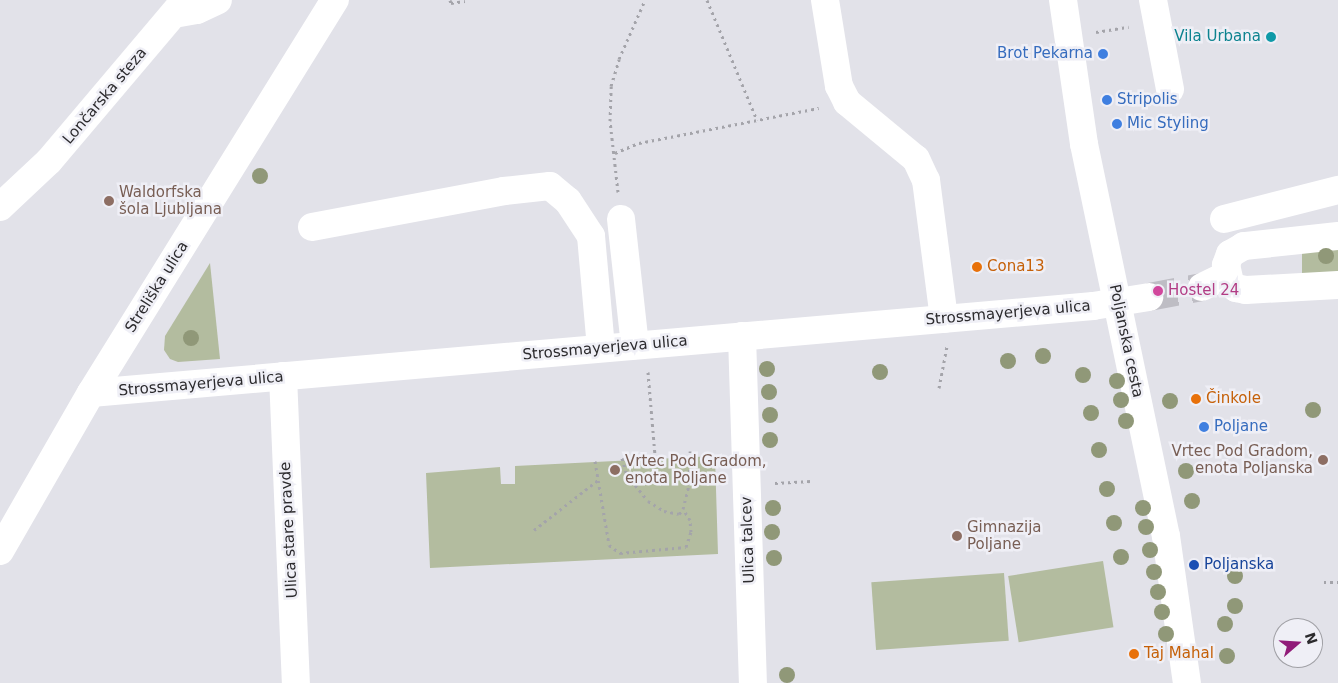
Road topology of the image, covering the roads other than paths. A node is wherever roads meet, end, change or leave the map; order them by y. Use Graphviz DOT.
graph roads {
  1 [pos="218,0"];
  2 [pos="335,0"];
  3 [pos="824,0"];
  4 [pos="1063,0"];
  5 [pos="1153,0"];
  6 [pos="180,7"];
  7 [pos="1170,89"];
  8 [pos="1338,190"];
  9 [pos="0,207"];
  10 [pos="621,219"];
  11 [pos="1224,219"];
  12 [pos="312,227"];
  13 [pos="1338,236"];
  14 [pos="624,248"];
  15 [pos="592,251"];
  16 [pos="1227,275"];
  17 [pos="1338,284"];
  18 [pos="1202,287"];
  19 [pos="1149,297"];
  20 [pos="1118,303"];
  21 [pos="944,319"];
  22 [pos="742,336"];
  23 [pos="640,344"];
  24 [pos="601,348"];
  25 [pos="283,376"];
  26 [pos="91,393"];
  27 [pos="0,551"];
  28 [pos="296,683"];
  29 [pos="753,683"];
  30 [pos="1187,683"];
  1 -- 6 [label="street, Lončarska steza"];
  2 -- 26 [label="street, Streliška ulica"];
  3 -- 21 [label="street"];
  4 -- 20 [label="street, Poljanska cesta"];
  5 -- 7 [label="street"];
  6 -- 9 [label="street, Lončarska steza"];
  8 -- 11 [label="street"];
  10 -- 14 [label="street"];
  12 -- 15 [label="street"];
  13 -- 16 [label="street"];
  14 -- 15 [label="street"];
  14 -- 23 [label="street"];
  15 -- 24 [label="street"];
  16 -- 17 [label="street"];
  16 -- 18 [label="street"];
  19 -- 20 [label="street, Strossmayerjeva ulica"];
  20 -- 21 [label="street, Strossmayerjeva ulica"];
  20 -- 30 [label="street, Poljanska cesta"];
  21 -- 22 [label="street, Strossmayerjeva ulica"];
  22 -- 23 [label="street, Strossmayerjeva ulica"];
  22 -- 29 [label="street, Ulica talcev"];
  23 -- 24 [label="street, Strossmayerjeva ulica"];
  24 -- 25 [label="street, Strossmayerjeva ulica"];
  25 -- 26 [label="street, Strossmayerjeva ulica"];
  25 -- 28 [label="street, Ulica stare pravde"];
  26 -- 27 [label="street, Streliška ulica"];
}
